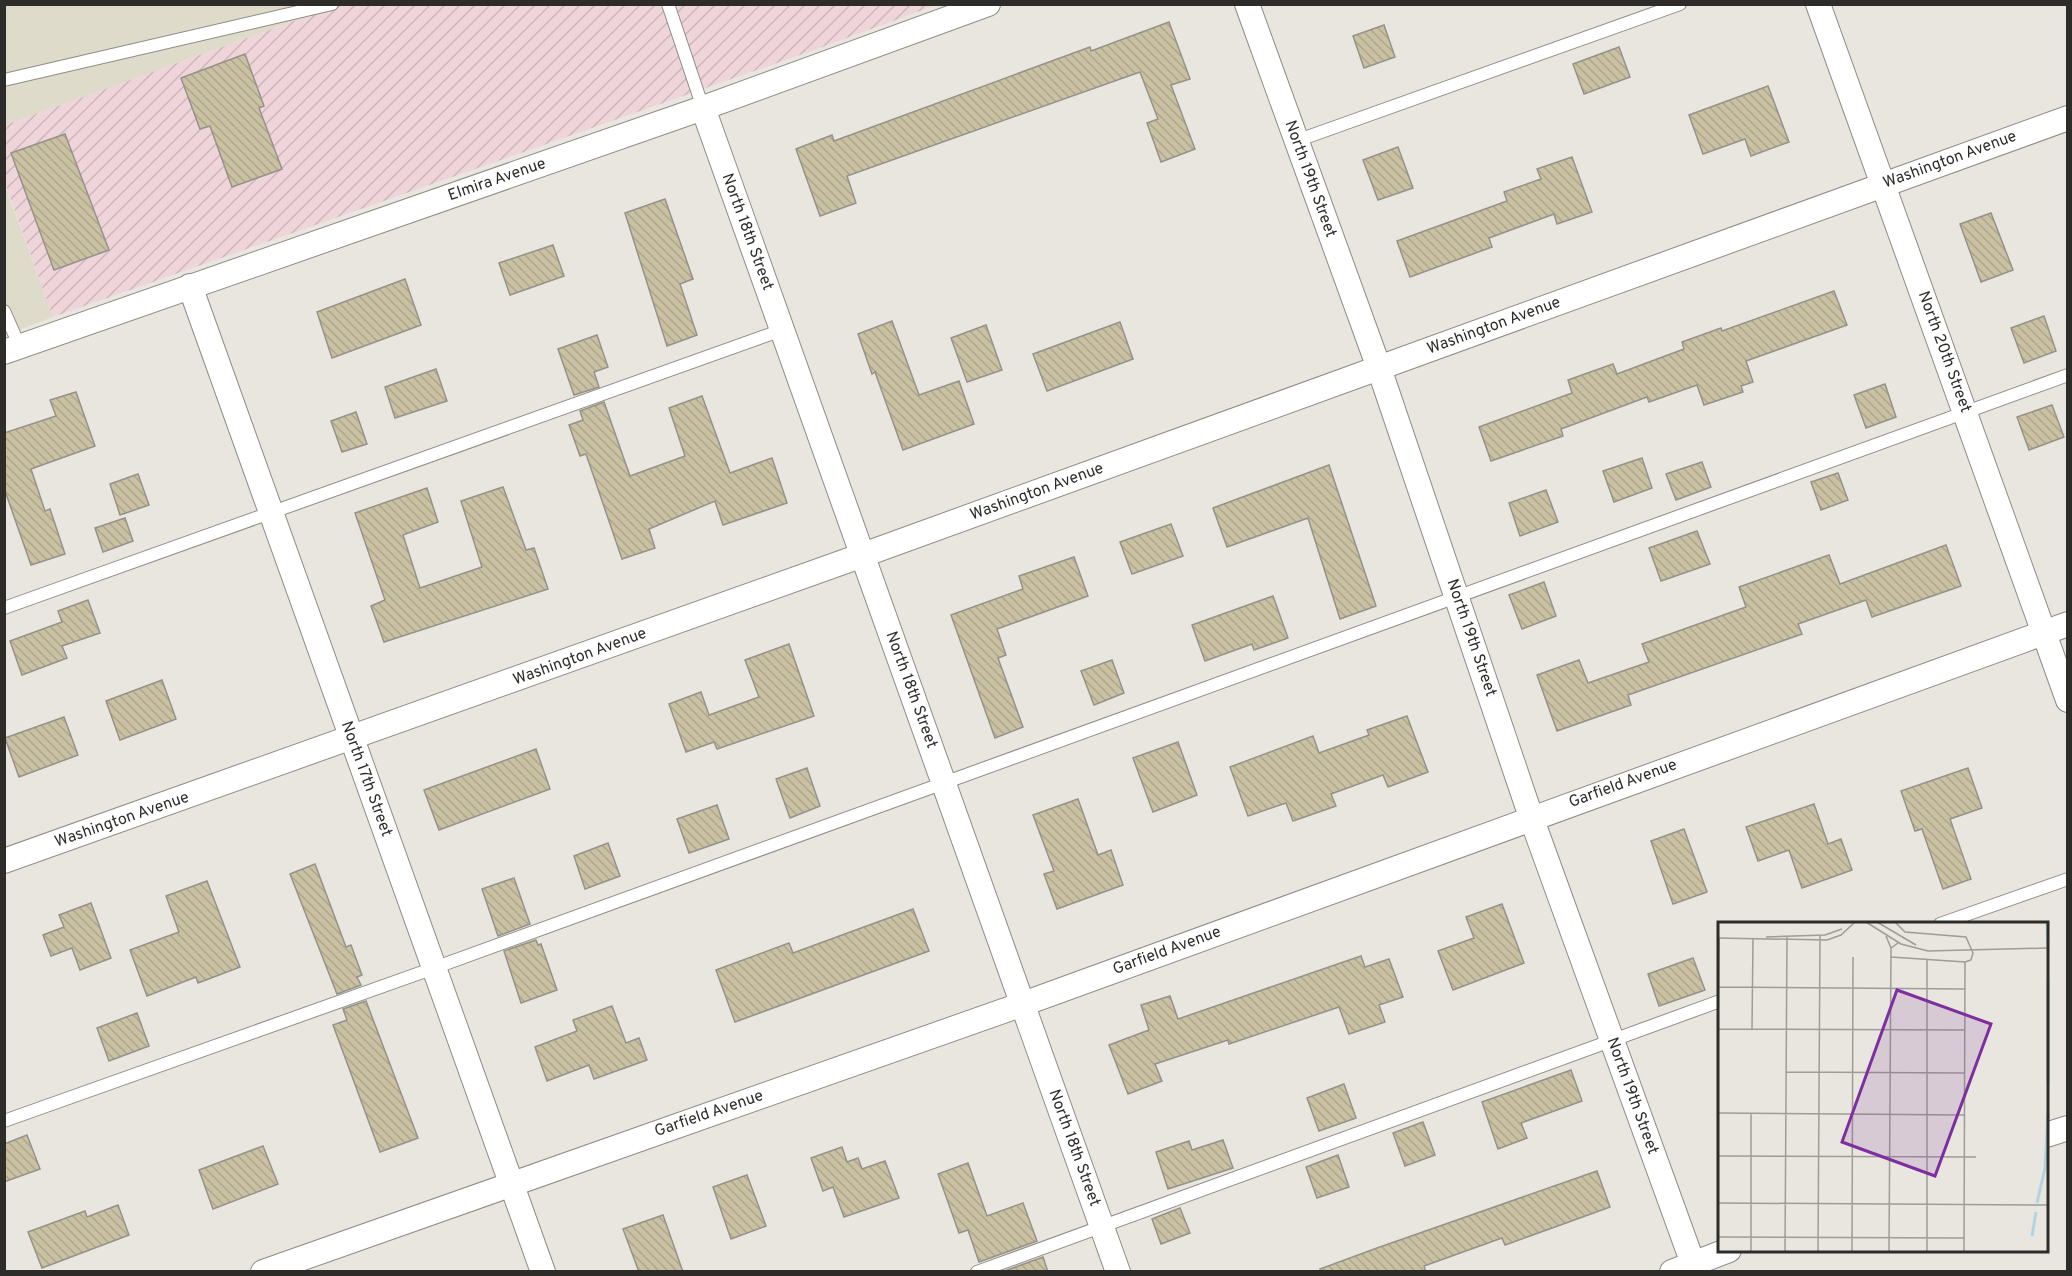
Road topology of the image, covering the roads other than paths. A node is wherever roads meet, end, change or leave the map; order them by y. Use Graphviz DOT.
graph roads {
  1 [pos="332,4"];
  2 [pos="668,4"];
  3 [pos="988,4"];
  4 [pos="1247,4"];
  5 [pos="1680,4"];
  6 [pos="1818,4"];
  7 [pos="4,80"];
  8 [pos="703,108"];
  9 [pos="2067,118"];
  10 [pos="1296,141"];
  11 [pos="1883,184"];
  12 [pos="190,286"];
  13 [pos="4,311"];
  14 [pos="782,330"];
  15 [pos="12,350"];
  16 [pos="1379,368"];
  17 [pos="2067,375"];
  18 [pos="1966,412"];
  19 [pos="271,513"];
  20 [pos="863,555"];
  21 [pos="1456,595"];
  22 [pos="4,608"];
  23 [pos="2067,624"];
  24 [pos="2044,632"];
  25 [pos="2067,700"];
  26 [pos="352,738"];
  27 [pos="944,782"];
  28 [pos="1531,817"];
  29 [pos="4,861"];
  30 [pos="2067,879"];
  31 [pos="1946,922"];
  32 [pos="434,968"];
  33 [pos="1718,1001"];
  34 [pos="1023,1004"];
  35 [pos="1612,1039"];
  36 [pos="4,1120"];
  37 [pos="2067,1128"];
  38 [pos="2048,1135"];
  39 [pos="512,1183"];
  40 [pos="1102,1227"];
  41 [pos="1727,1252"];
  42 [pos="1687,1269"];
  43 [pos="263,1272"];
  44 [pos="543,1272"];
  45 [pos="977,1272"];
  46 [pos="1118,1272"];
  1 -- 7 [label="lane"];
  2 -- 8 [label="lane"];
  3 -- 8 [label="street, Elmira Avenue"];
  4 -- 10 [label="street, North 19th Street"];
  5 -- 10 [label="lane"];
  6 -- 11 [label="street, North 20th Street"];
  8 -- 12 [label="street, Elmira Avenue"];
  8 -- 14 [label="street, North 18th Street"];
  9 -- 11 [label="street, Washington Avenue"];
  10 -- 16 [label="street, North 19th Street"];
  11 -- 16 [label="street, Washington Avenue"];
  11 -- 18 [label="street, North 20th Street"];
  12 -- 15 [label="street, Elmira Avenue"];
  12 -- 19 [label="street, North 17th Street"];
  13 -- 15 [label="lane"];
  14 -- 19 [label="lane"];
  14 -- 20 [label="street, North 18th Street"];
  16 -- 20 [label="street, Washington Avenue"];
  16 -- 21 [label="street, North 19th Street"];
  17 -- 18 [label="lane"];
  18 -- 21 [label="lane"];
  18 -- 24 [label="street, North 20th Street"];
  19 -- 22 [label="lane"];
  19 -- 26 [label="street, North 17th Street"];
  20 -- 26 [label="street, Washington Avenue"];
  20 -- 27 [label="street, North 18th Street"];
  21 -- 27 [label="lane"];
  21 -- 28 [label="street, North 19th Street"];
  23 -- 24 [label="street, Garfield Avenue"];
  24 -- 25 [label="street, North 20th Street"];
  24 -- 28 [label="street, Garfield Avenue"];
  26 -- 29 [label="street, Washington Avenue"];
  26 -- 32 [label="street, North 17th Street"];
  27 -- 32 [label="lane"];
  27 -- 34 [label="street, North 18th Street"];
  28 -- 34 [label="street, Garfield Avenue"];
  28 -- 35 [label="street, North 19th Street"];
  30 -- 31 [label="lane"];
  32 -- 36 [label="lane"];
  32 -- 39 [label="street, North 17th Street"];
  33 -- 35 [label="lane"];
  34 -- 39 [label="street, Garfield Avenue"];
  34 -- 40 [label="street, North 18th Street"];
  35 -- 40 [label="lane"];
  35 -- 42 [label="street, North 19th Street"];
  37 -- 38 [label="street"];
  39 -- 43 [label="street, Garfield Avenue"];
  39 -- 44 [label="street, North 17th Street"];
  40 -- 45 [label="lane"];
  40 -- 46 [label="street, North 18th Street"];
  41 -- 42 [label="street"];
}
